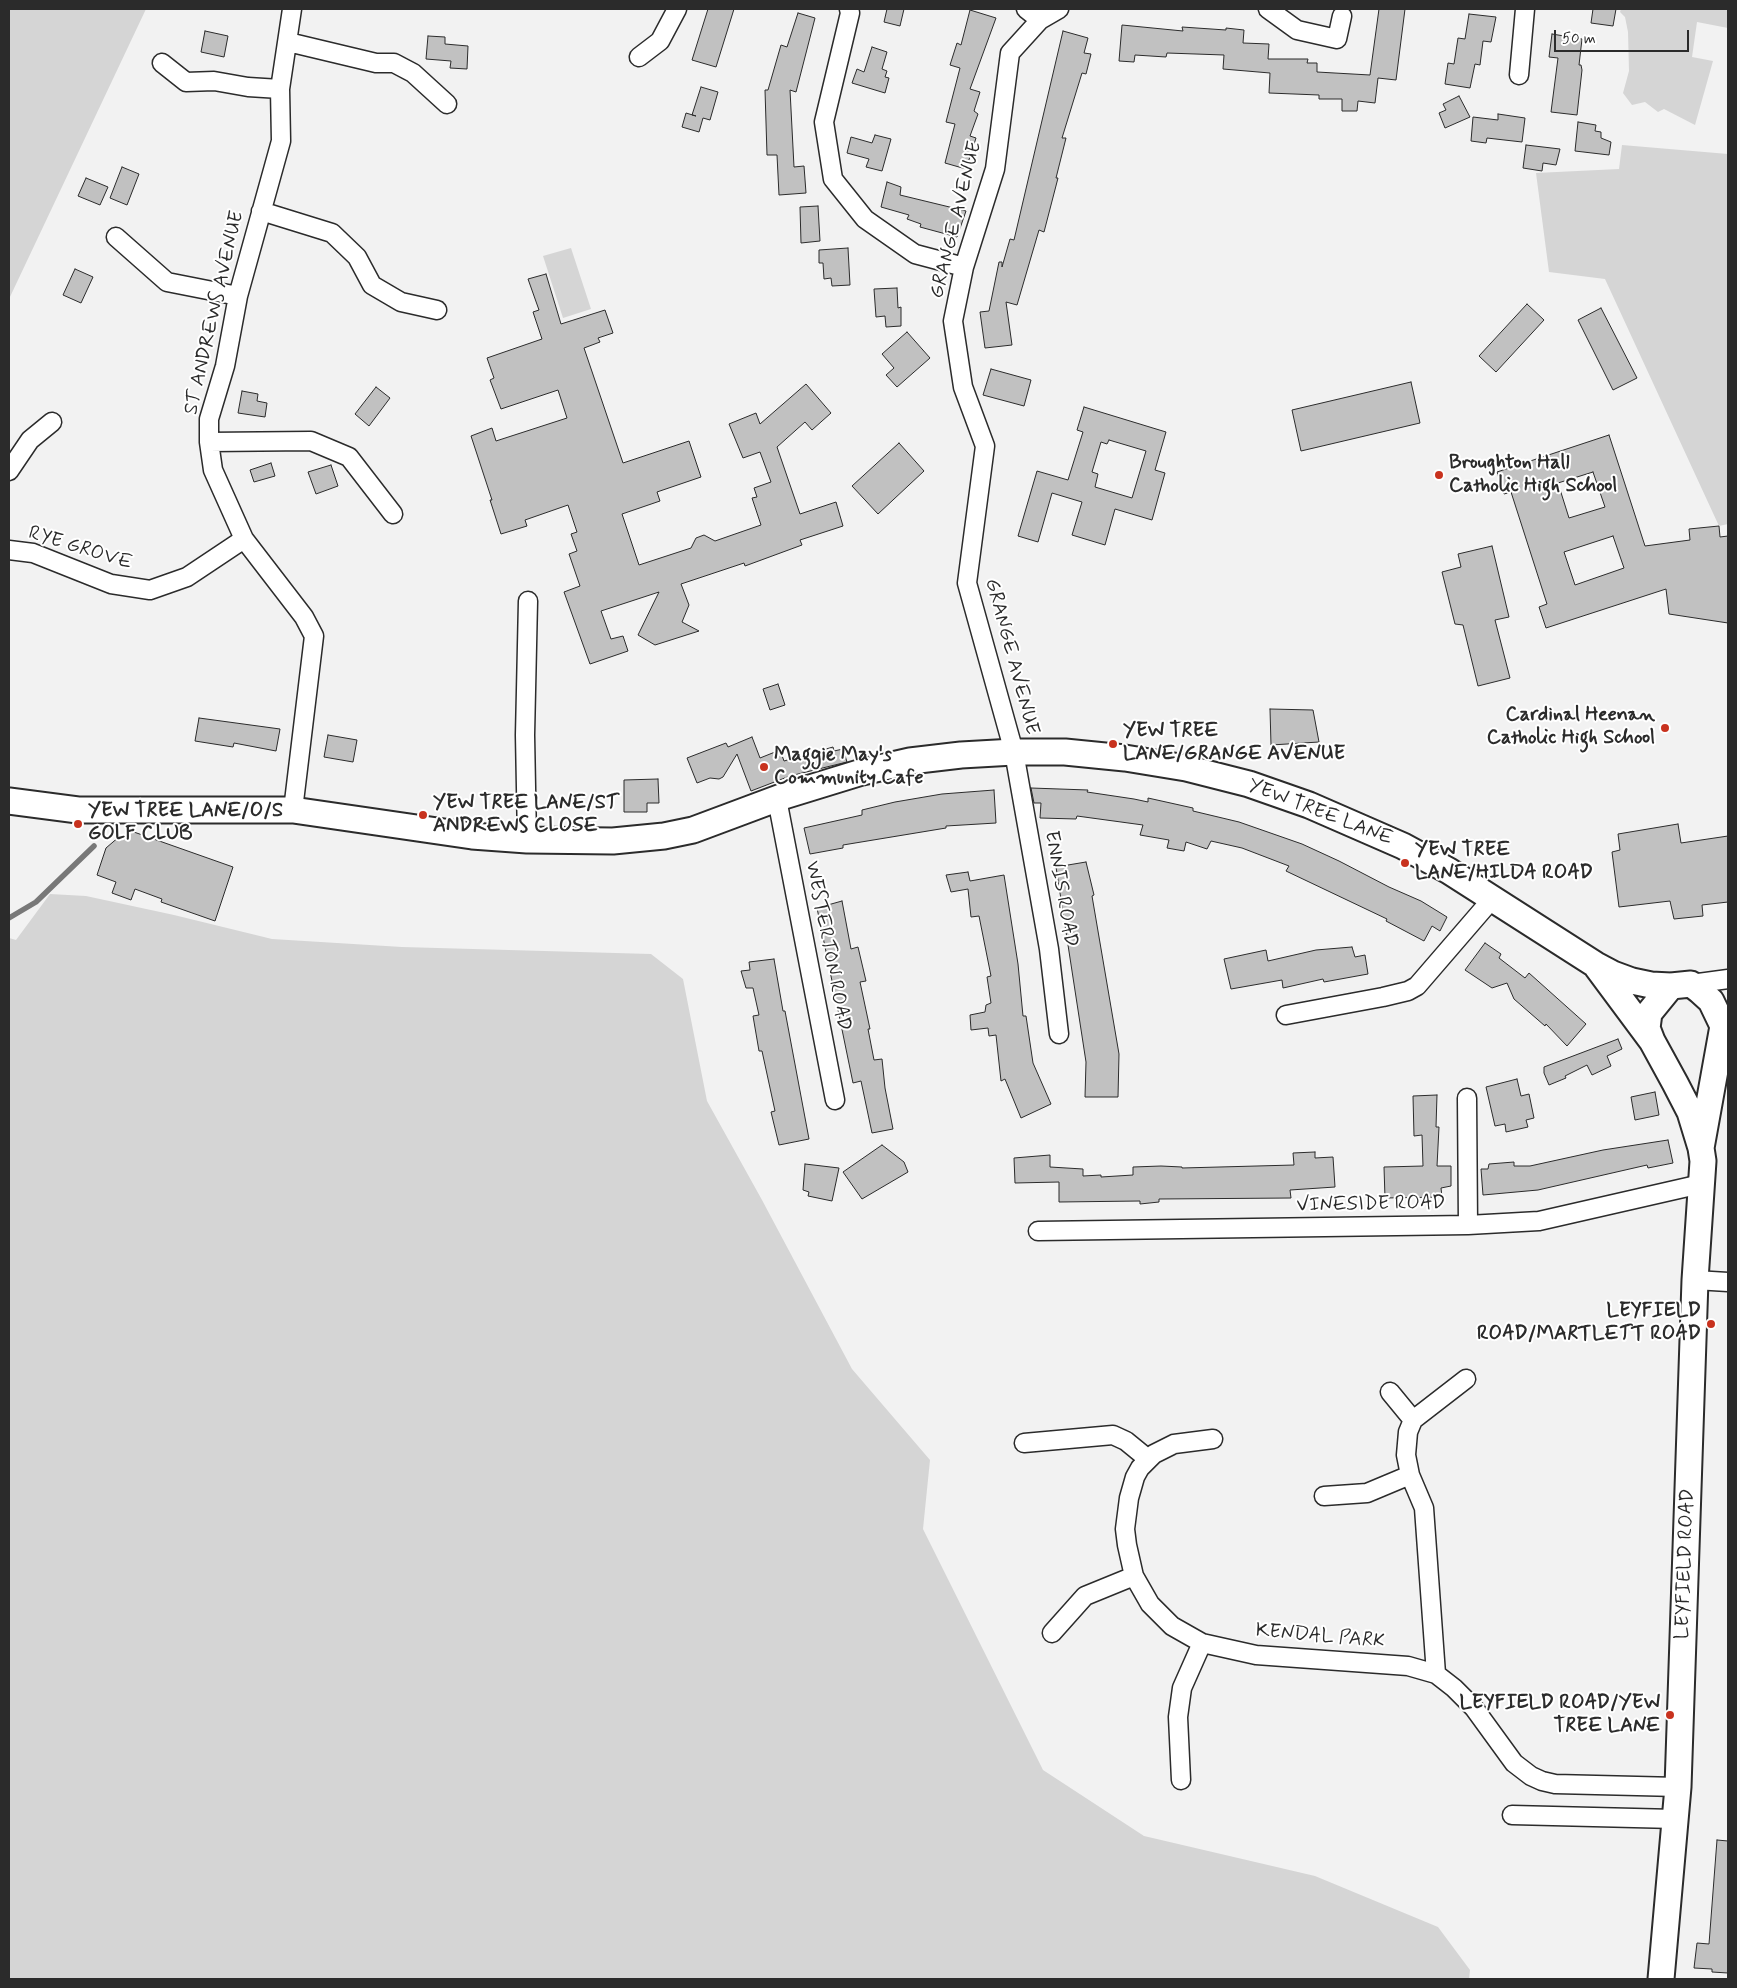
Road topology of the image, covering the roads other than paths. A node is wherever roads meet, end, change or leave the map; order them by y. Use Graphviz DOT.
graph roads {
  1 [pos="292,9"];
  2 [pos="678,9"];
  3 [pos="849,9"];
  4 [pos="1026,9"];
  5 [pos="1059,9"];
  6 [pos="1268,9"];
  7 [pos="1525,9"];
  8 [pos="1342,16"];
  9 [pos="1040,20"];
  10 [pos="288,42"];
  11 [pos="639,57"];
  12 [pos="162,63"];
  13 [pos="1519,75"];
  14 [pos="280,88"];
  15 [pos="447,104"];
  16 [pos="261,211"];
  17 [pos="116,237"];
  18 [pos="964,267"];
  19 [pos="238,296"];
  20 [pos="437,310"];
  21 [pos="52,422"];
  22 [pos="209,442"];
  23 [pos="9,471"];
  24 [pos="393,514"];
  25 [pos="244,539"];
  26 [pos="9,550"];
  27 [pos="528,601"];
  28 [pos="1014,752"];
  29 [pos="777,799"];
  30 [pos="9,801"];
  31 [pos="293,810"];
  32 [pos="527,840"];
  33 [pos="1492,899"];
  34 [pos="1596,965"];
  35 [pos="1728,979"];
  36 [pos="1681,985"];
  37 [pos="1286,1015"];
  38 [pos="1726,1022"];
  39 [pos="1059,1034"];
  40 [pos="1652,1041"];
  41 [pos="1715,1066"];
  42 [pos="1675,1083"];
  43 [pos="1467,1098"];
  44 [pos="835,1100"];
  45 [pos="1701,1148"];
  46 [pos="1701,1184"];
  47 [pos="1468,1225"];
  48 [pos="1038,1231"];
  49 [pos="1695,1280"];
  50 [pos="1728,1282"];
  51 [pos="1466,1379"];
  52 [pos="1390,1392"];
  53 [pos="1413,1420"];
  54 [pos="1213,1439"];
  55 [pos="1024,1443"];
  56 [pos="1148,1459"];
  57 [pos="1410,1475"];
  58 [pos="1324,1496"];
  59 [pos="1134,1576"];
  60 [pos="1052,1633"];
  61 [pos="1202,1643"];
  62 [pos="1436,1674"];
  63 [pos="1181,1780"];
  64 [pos="1678,1787"];
  65 [pos="1512,1815"];
  66 [pos="1675,1820"];
  67 [pos="1661,1979"];
  1 -- 10 [label="street, ST ANDREWS AVENUE"];
  2 -- 11 [label="street"];
  3 -- 18 [label="street"];
  4 -- 9 [label="street"];
  5 -- 9 [label="street, GRANGE AVENUE"];
  6 -- 8 [label="street"];
  7 -- 13 [label="street"];
  9 -- 18 [label="street, GRANGE AVENUE"];
  10 -- 14 [label="street, ST ANDREWS AVENUE"];
  10 -- 15 [label="street"];
  12 -- 14 [label="street"];
  14 -- 16 [label="street, ST ANDREWS AVENUE"];
  16 -- 19 [label="street, ST ANDREWS AVENUE"];
  16 -- 20 [label="street"];
  17 -- 19 [label="street"];
  18 -- 28 [label="street, GRANGE AVENUE"];
  19 -- 22 [label="street, ST ANDREWS AVENUE"];
  21 -- 23 [label="street"];
  22 -- 24 [label="street"];
  22 -- 25 [label="street, ST ANDREWS AVENUE"];
  25 -- 26 [label="street, RYE GROVE"];
  25 -- 31 [label="street, ST ANDREWS AVENUE"];
  27 -- 32 [label="street"];
  28 -- 29 [label="street, YEW TREE LANE"];
  28 -- 33 [label="street, YEW TREE LANE"];
  28 -- 39 [label="street, ENNIS ROAD"];
  29 -- 32 [label="street, YEW TREE LANE"];
  29 -- 44 [label="street, WESTERTON ROAD"];
  30 -- 31 [label="street, YEW TREE LANE"];
  31 -- 32 [label="street, YEW TREE LANE"];
  33 -- 34 [label="street, YEW TREE LANE"];
  33 -- 37 [label="street"];
  34 -- 36 [label="street"];
  34 -- 40 [label="street, LEYFIELD ROAD"];
  35 -- 36 [label="street"];
  36 -- 38 [label="street, LEYFIELD ROAD"];
  36 -- 40 [label="street"];
  38 -- 41 [label="street, LEYFIELD ROAD"];
  40 -- 42 [label="street, LEYFIELD ROAD"];
  41 -- 42 [label="street"];
  41 -- 45 [label="street, LEYFIELD ROAD"];
  42 -- 45 [label="street, LEYFIELD ROAD"];
  43 -- 47 [label="street"];
  45 -- 46 [label="street, LEYFIELD ROAD"];
  46 -- 47 [label="street, VINESIDE ROAD"];
  46 -- 49 [label="street, LEYFIELD ROAD"];
  47 -- 48 [label="street, VINESIDE ROAD"];
  49 -- 50 [label="street"];
  49 -- 64 [label="street, LEYFIELD ROAD"];
  51 -- 53 [label="street"];
  52 -- 53 [label="street"];
  53 -- 57 [label="street"];
  54 -- 56 [label="street, KENDAL PARK"];
  55 -- 56 [label="street"];
  56 -- 59 [label="street, KENDAL PARK"];
  57 -- 58 [label="street"];
  57 -- 62 [label="street"];
  59 -- 60 [label="street"];
  59 -- 61 [label="street, KENDAL PARK"];
  61 -- 62 [label="street, KENDAL PARK"];
  61 -- 63 [label="street"];
  62 -- 64 [label="street, KENDAL PARK"];
  64 -- 66 [label="street, LEYFIELD ROAD"];
  65 -- 66 [label="street"];
  66 -- 67 [label="street, LEYFIELD ROAD"];
}
